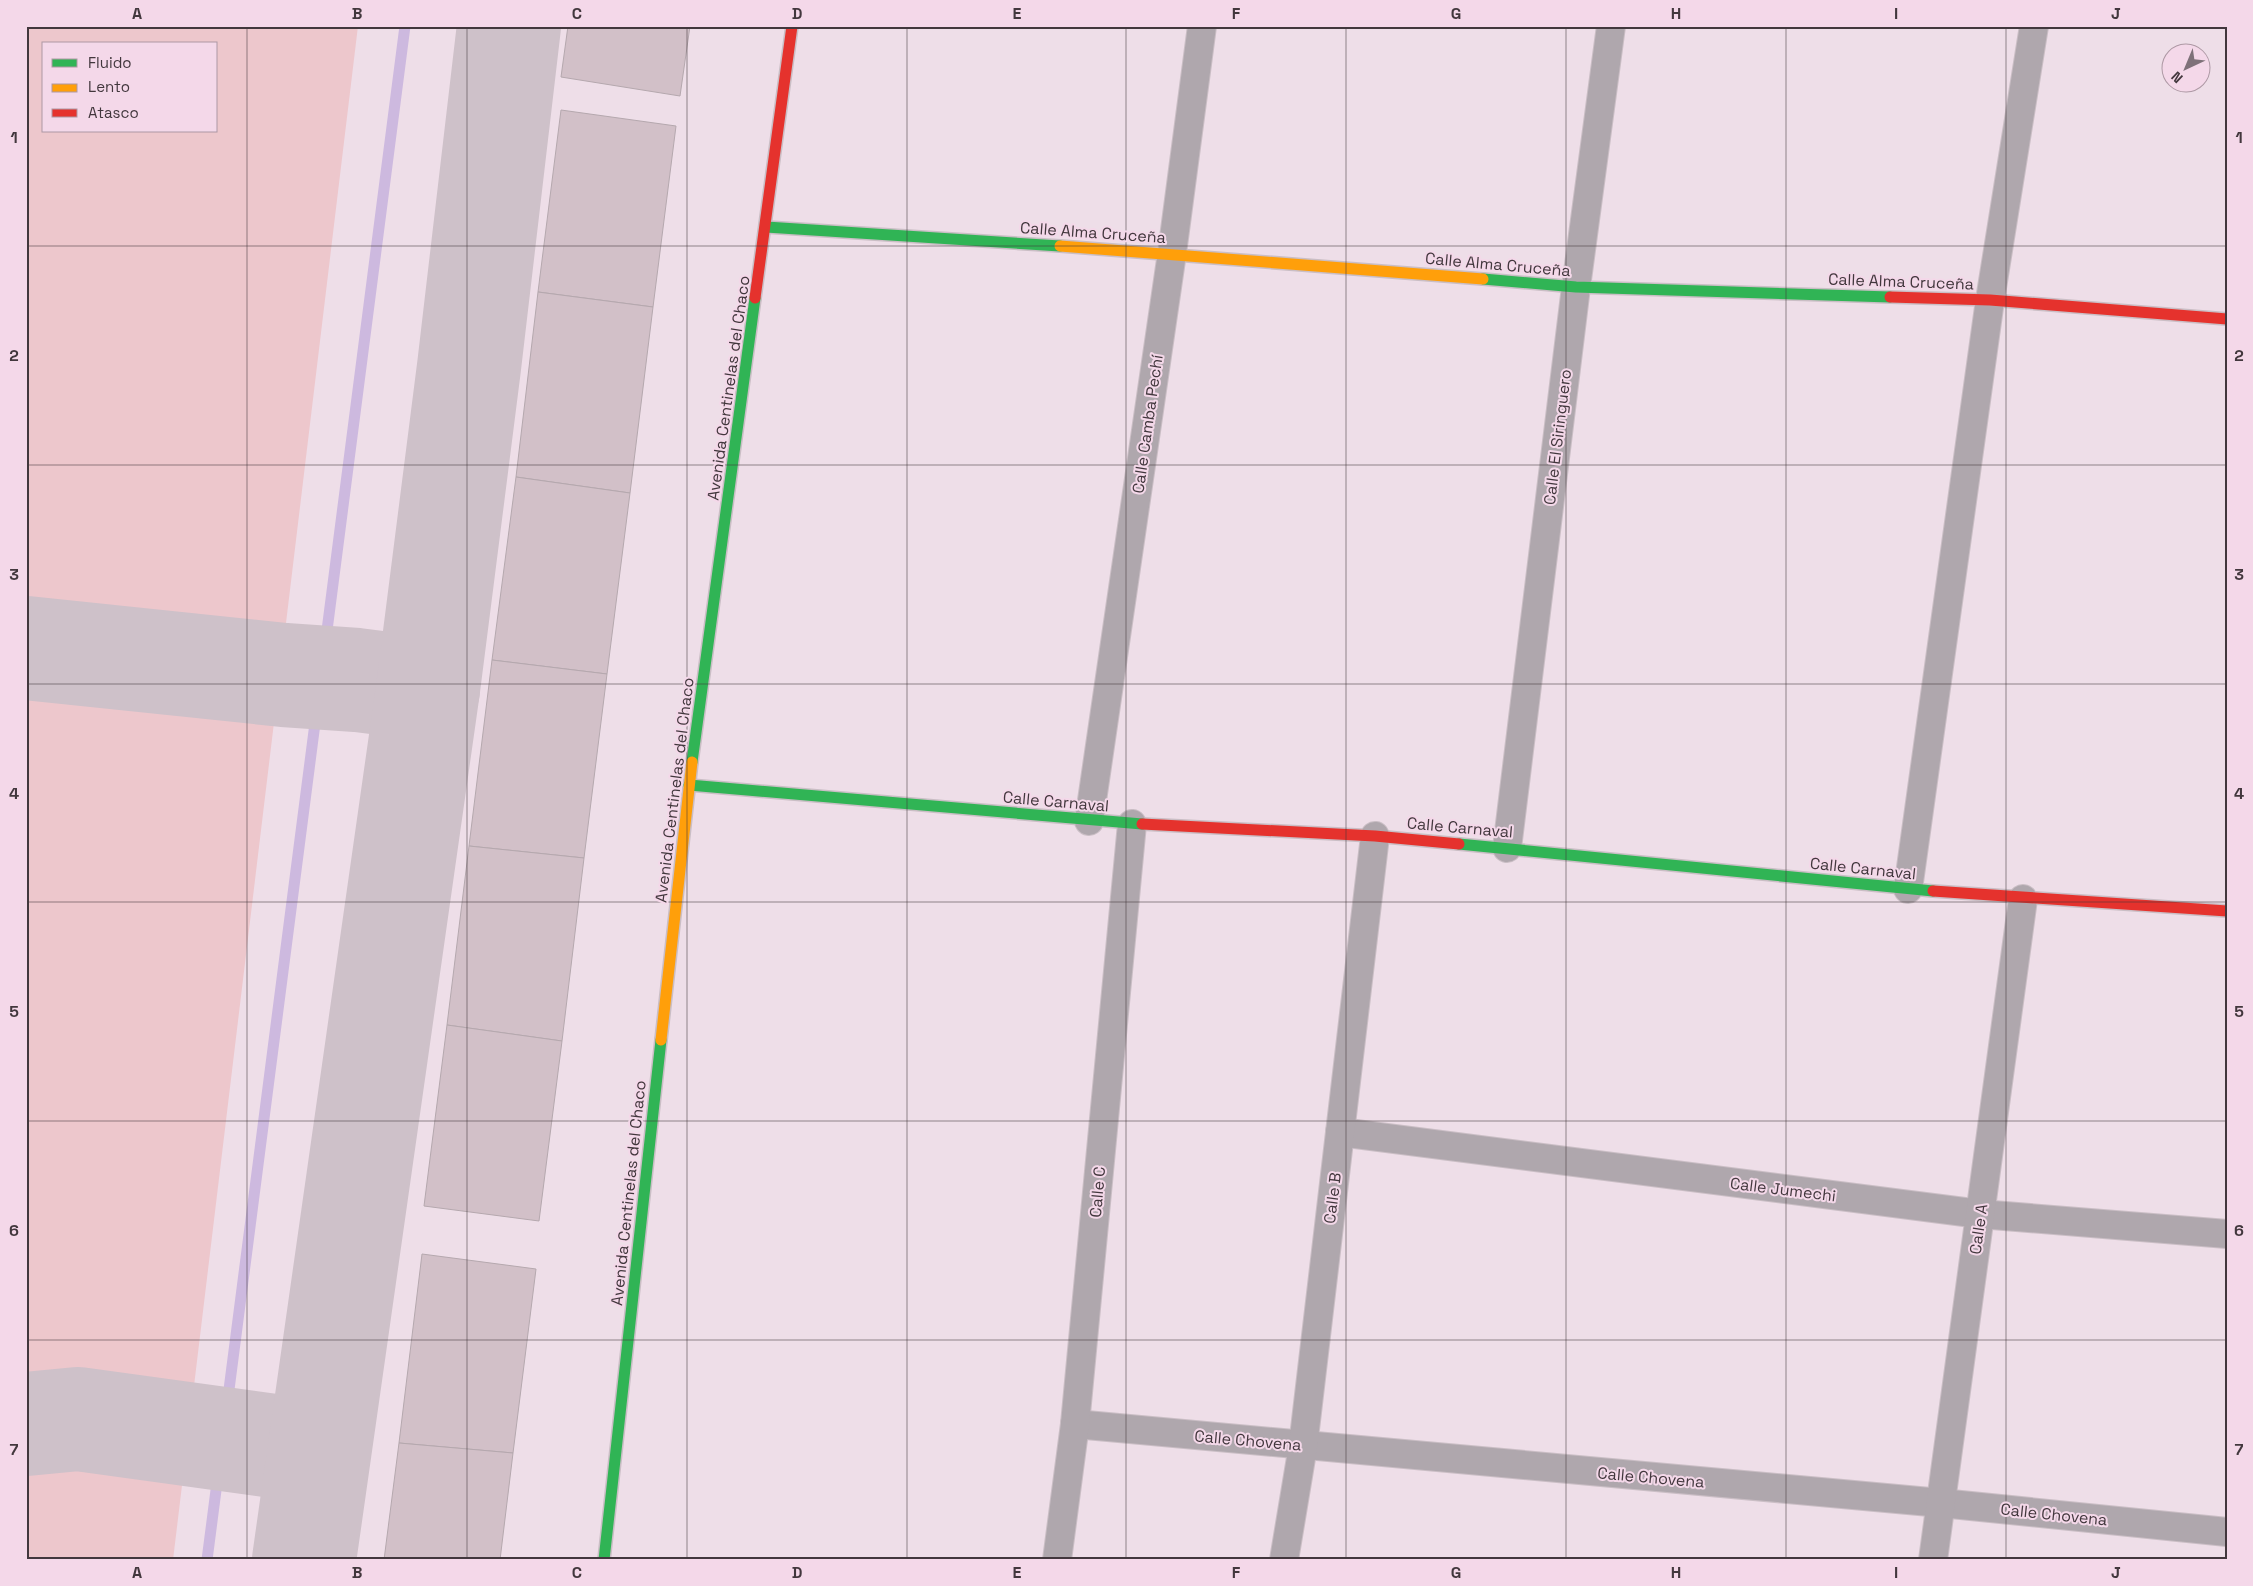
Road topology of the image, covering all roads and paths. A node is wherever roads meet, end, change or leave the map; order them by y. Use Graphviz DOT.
graph roads {
  1 [pos="792,26"];
  2 [pos="1202,26"];
  3 [pos="1610,26"];
  4 [pos="2034,26"];
  5 [pos="766,227"];
  6 [pos="1172,254"];
  7 [pos="1576,287"];
  8 [pos="1990,300"];
  9 [pos="2227,319"];
  10 [pos="689,785"];
  11 [pos="1089,821"];
  12 [pos="1132,824"];
  13 [pos="1375,836"];
  14 [pos="1506,848"];
  15 [pos="1908,889"];
  16 [pos="2023,899"];
  17 [pos="2227,912"];
  18 [pos="1340,1132"];
  19 [pos="1980,1214"];
  20 [pos="2227,1234"];
  21 [pos="1075,1424"];
  22 [pos="1303,1446"];
  23 [pos="1940,1503"];
  24 [pos="2227,1532"];
  25 [pos="604,1560"];
  26 [pos="1057,1560"];
  27 [pos="1284,1560"];
  28 [pos="1933,1560"];
  1 -- 5 [label="street, Avenida Centinelas del Chaco"];
  2 -- 6 [label="street, Calle Camba Pechí"];
  3 -- 7 [label="street, Calle El Siringuero"];
  4 -- 8 [label="street"];
  5 -- 6 [label="street, Calle Alma Cruceña"];
  5 -- 10 [label="street, Avenida Centinelas del Chaco"];
  6 -- 7 [label="street, Calle Alma Cruceña"];
  6 -- 11 [label="street, Calle Camba Pechí"];
  7 -- 8 [label="street, Calle Alma Cruceña"];
  7 -- 14 [label="street, Calle El Siringuero"];
  8 -- 9 [label="street, Calle Alma Cruceña"];
  8 -- 15 [label="street"];
  10 -- 11 [label="street, Calle Carnaval"];
  10 -- 25 [label="street, Avenida Centinelas del Chaco"];
  11 -- 12 [label="street, Calle Carnaval"];
  12 -- 13 [label="street, Calle Carnaval"];
  12 -- 21 [label="street, Calle C"];
  13 -- 14 [label="street, Calle Carnaval"];
  13 -- 18 [label="street, Calle B"];
  14 -- 15 [label="street, Calle Carnaval"];
  15 -- 16 [label="street, Calle Carnaval"];
  16 -- 17 [label="street, Calle Carnaval"];
  16 -- 19 [label="street, Calle A"];
  18 -- 19 [label="street, Calle Jumechi"];
  18 -- 22 [label="street, Calle B"];
  19 -- 20 [label="street, Calle Jumechi"];
  19 -- 23 [label="street, Calle A"];
  21 -- 22 [label="street, Calle Chovena"];
  21 -- 26 [label="street, Calle C"];
  22 -- 23 [label="street, Calle Chovena"];
  22 -- 27 [label="street, Calle B"];
  23 -- 24 [label="street, Calle Chovena"];
  23 -- 28 [label="street, Calle A"];
}
